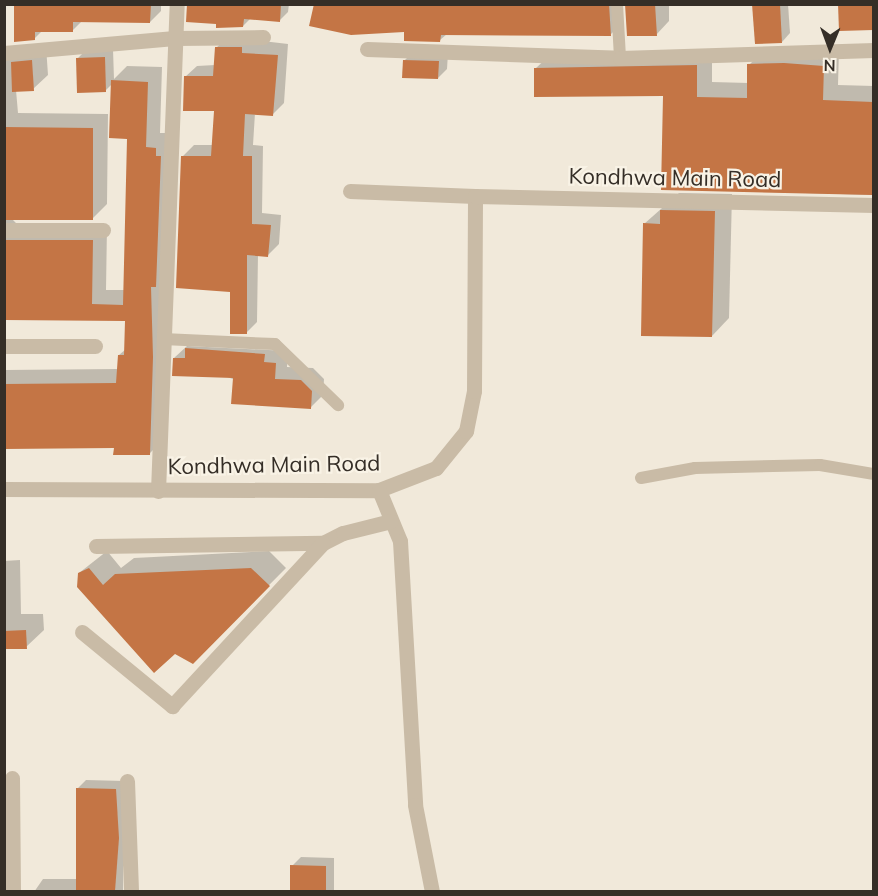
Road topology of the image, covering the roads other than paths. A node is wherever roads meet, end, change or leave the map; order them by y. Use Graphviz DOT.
graph roads {
  1 [pos="177,4"];
  2 [pos="618,4"];
  3 [pos="263,37"];
  4 [pos="174,38"];
  5 [pos="368,49"];
  6 [pos="873,50"];
  7 [pos="4,53"];
  8 [pos="620,58"];
  9 [pos="350,191"];
  10 [pos="475,196"];
  11 [pos="873,205"];
  12 [pos="4,230"];
  13 [pos="103,230"];
  14 [pos="163,339"];
  15 [pos="4,345"];
  16 [pos="94,346"];
  17 [pos="338,405"];
  18 [pos="873,474"];
  19 [pos="641,478"];
  20 [pos="4,489"];
  21 [pos="378,490"];
  22 [pos="158,491"];
  23 [pos="391,521"];
  24 [pos="323,543"];
  25 [pos="96,546"];
  26 [pos="82,632"];
  27 [pos="12,778"];
  28 [pos="126,781"];
  29 [pos="13,891"];
  30 [pos="131,891"];
  31 [pos="432,891"];
  1 -- 4 [label="street"];
  2 -- 8 [label="lane"];
  3 -- 4 [label="street"];
  4 -- 7 [label="street"];
  4 -- 14 [label="street"];
  5 -- 8 [label="street"];
  6 -- 8 [label="street"];
  9 -- 10 [label="street"];
  10 -- 11 [label="street, Kondhwa Main Road"];
  10 -- 21 [label="street, Kondhwa Main Road"];
  12 -- 13 [label="street"];
  14 -- 17 [label="lane"];
  14 -- 22 [label="street"];
  15 -- 16 [label="street"];
  18 -- 19 [label="lane"];
  20 -- 22 [label="street, Kondhwa Main Road"];
  21 -- 22 [label="street, Kondhwa Main Road"];
  21 -- 23 [label="street"];
  23 -- 24 [label="street"];
  23 -- 31 [label="street"];
  24 -- 25 [label="street"];
  24 -- 26 [label="street"];
  27 -- 29 [label="street"];
  28 -- 30 [label="street"];
}
